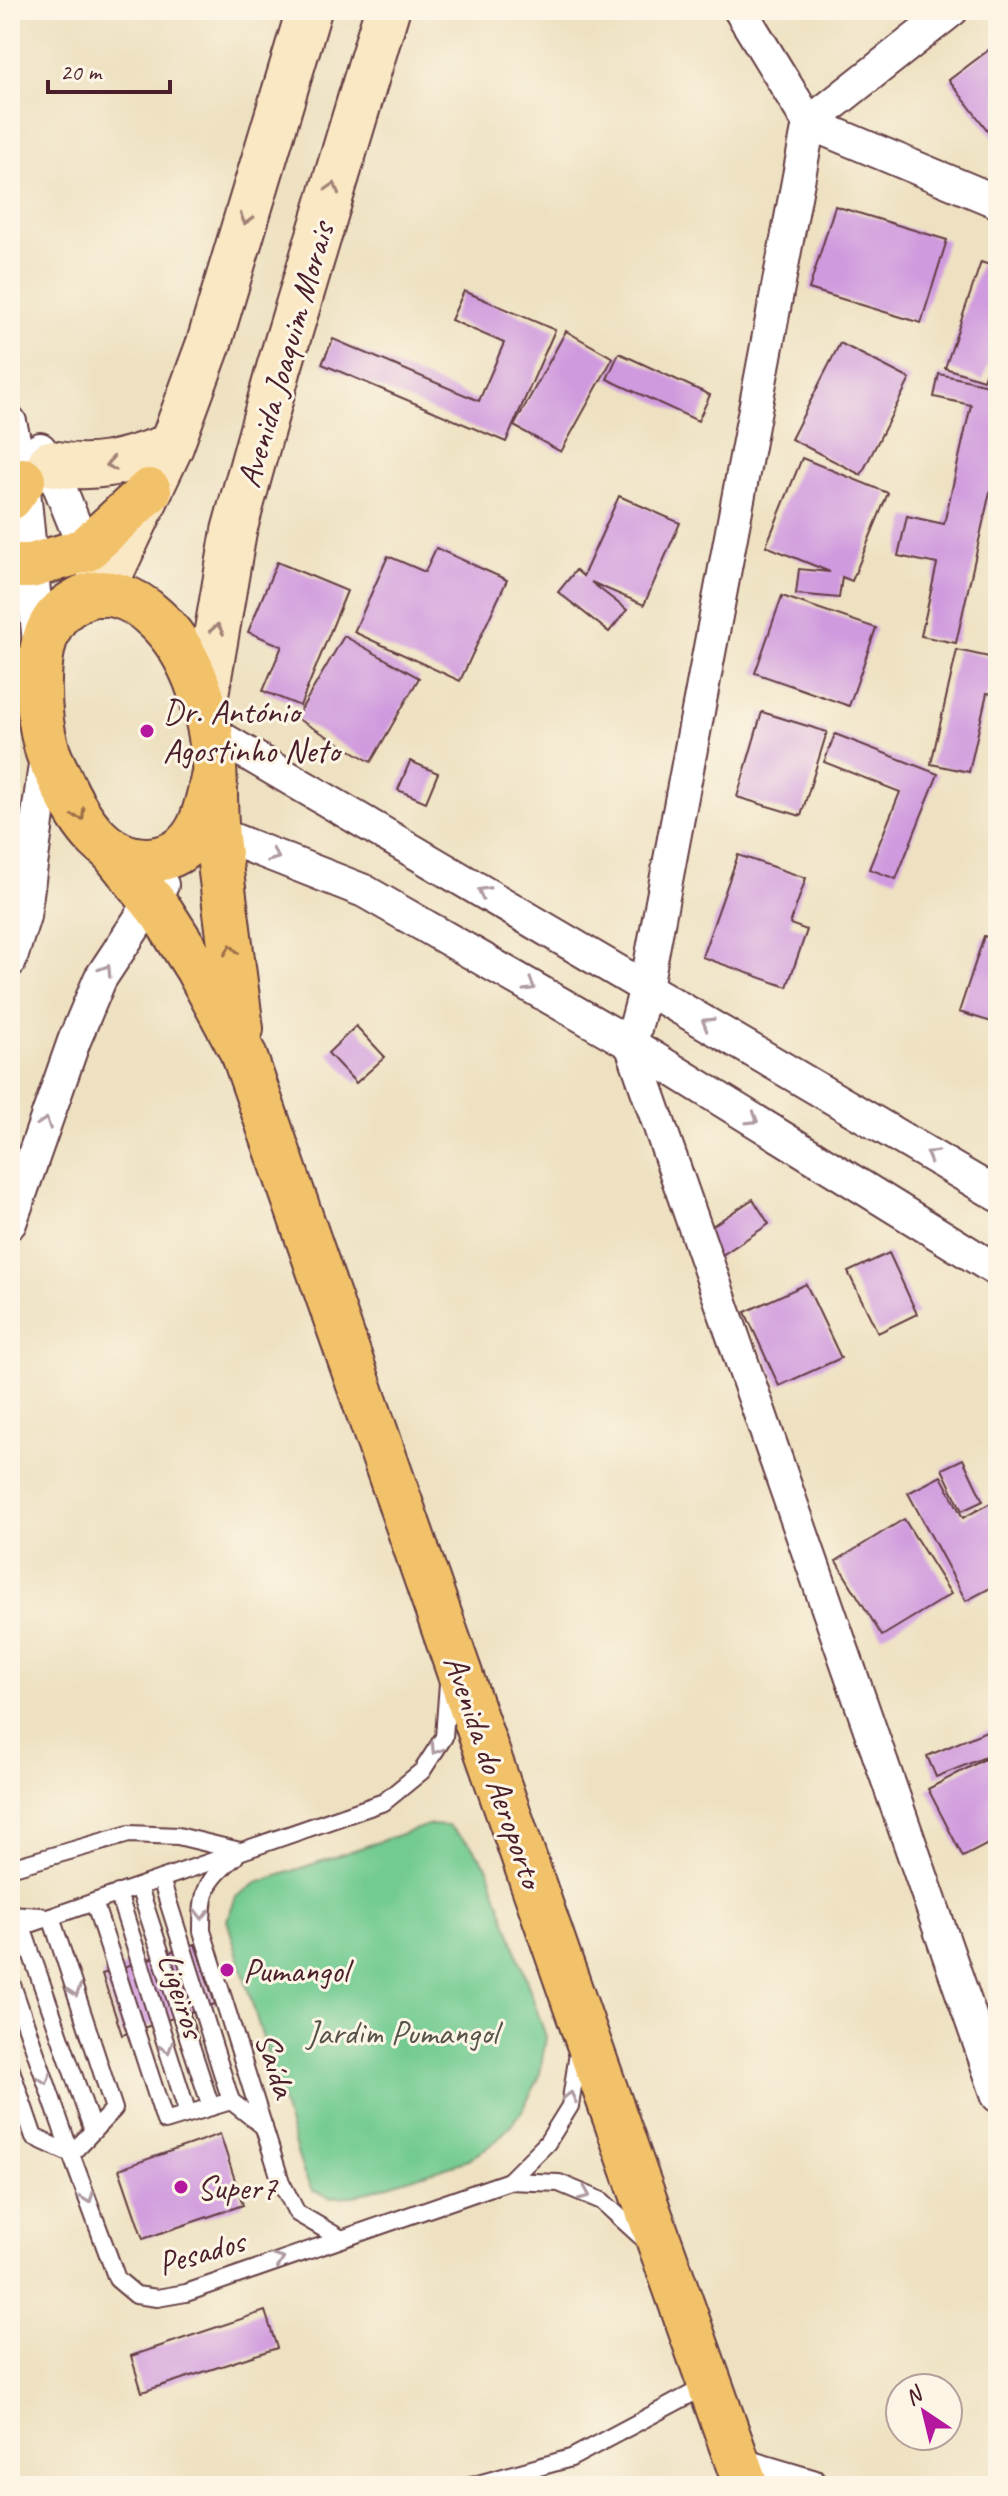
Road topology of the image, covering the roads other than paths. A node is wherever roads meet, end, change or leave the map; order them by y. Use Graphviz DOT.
graph roads {
  1 [pos="309,10"];
  2 [pos="387,10"];
  3 [pos="740,10"];
  4 [pos="952,10"];
  5 [pos="809,123"];
  6 [pos="998,202"];
  7 [pos="10,404"];
  8 [pos="10,422"];
  9 [pos="171,446"];
  10 [pos="28,481"];
  11 [pos="149,491"];
  12 [pos="85,550"];
  13 [pos="21,574"];
  14 [pos="89,597"];
  15 [pos="40,660"];
  16 [pos="207,718"];
  17 [pos="10,719"];
  18 [pos="47,750"];
  19 [pos="202,835"];
  20 [pos="113,852"];
  21 [pos="152,900"];
  22 [pos="17,919"];
  23 [pos="10,961"];
  24 [pos="646,987"];
  25 [pos="631,1044"];
  26 [pos="244,1055"];
  27 [pos="998,1195"];
  28 [pos="10,1223"];
  29 [pos="998,1271"];
  30 [pos="450,1645"];
  31 [pos="241,1852"];
  32 [pos="10,1868"];
  33 [pos="161,1879"];
  34 [pos="139,1887"];
  35 [pos="118,1893"];
  36 [pos="94,1902"];
  37 [pos="10,1914"];
  38 [pos="51,1917"];
  39 [pos="16,1929"];
  40 [pos="10,1979"];
  41 [pos="583,2027"];
  42 [pos="10,2067"];
  43 [pos="998,2096"];
  44 [pos="231,2101"];
  45 [pos="211,2107"];
  46 [pos="188,2114"];
  47 [pos="264,2127"];
  48 [pos="93,2131"];
  49 [pos="71,2154"];
  50 [pos="509,2181"];
  51 [pos="340,2238"];
  52 [pos="664,2257"];
  53 [pos="710,2385"];
  54 [pos="742,2475"];
  55 [pos="471,2486"];
  56 [pos="812,2486"];
  1 -- 9 [label="street, one-way"];
  16 -- 2 [label="street, Avenida Joaquim Morais, one-way"];
  3 -- 5 [label="street"];
  4 -- 5 [label="street"];
  5 -- 6 [label="street"];
  5 -- 24 [label="street"];
  7 -- 10 [label="street"];
  8 -- 10 [label="street"];
  9 -- 10 [label="street, one-way"];
  9 -- 11 [label="street"];
  10 -- 12 [label="street"];
  10 -- 13 [label="street"];
  11 -- 12 [label="main road"];
  11 -- 14 [label="street"];
  12 -- 13 [label="main road"];
  12 -- 14 [label="street"];
  13 -- 14 [label="main road"];
  13 -- 15 [label="street"];
  14 -- 15 [label="main road"];
  14 -- 16 [label="main road"];
  15 -- 18 [label="main road"];
  16 -- 19 [label="main road"];
  24 -- 16 [label="street, one-way"];
  17 -- 18 [label="main road"];
  18 -- 20 [label="main road, one-way"];
  18 -- 22 [label="street"];
  19 -- 20 [label="main road"];
  19 -- 21 [label="street"];
  19 -- 25 [label="street, one-way"];
  26 -- 19 [label="main road, one-way"];
  20 -- 21 [label="main road"];
  21 -- 26 [label="main road"];
  28 -- 21 [label="street, one-way"];
  22 -- 23 [label="street"];
  24 -- 25 [label="street"];
  27 -- 24 [label="street, one-way"];
  25 -- 29 [label="street, one-way"];
  25 -- 43 [label="street"];
  26 -- 30 [label="main road, Avenida do Aeroporto"];
  30 -- 31 [label="lane, one-way"];
  30 -- 41 [label="main road, Avenida do Aeroporto"];
  31 -- 32 [label="lane"];
  31 -- 33 [label="lane"];
  31 -- 47 [label="lane, Saída, one-way"];
  33 -- 34 [label="lane"];
  33 -- 44 [label="lane, Ligeiros"];
  34 -- 35 [label="lane"];
  34 -- 45 [label="lane, Ligeiros"];
  35 -- 36 [label="lane"];
  35 -- 46 [label="lane, Ligeiros, one-way"];
  36 -- 38 [label="lane"];
  36 -- 46 [label="lane, Ligeiros"];
  37 -- 38 [label="lane"];
  38 -- 39 [label="lane"];
  38 -- 48 [label="lane, one-way"];
  39 -- 48 [label="lane"];
  40 -- 49 [label="lane, Pesados, one-way"];
  50 -- 41 [label="lane, one-way"];
  41 -- 52 [label="main road, Avenida do Aeroporto"];
  42 -- 49 [label="lane"];
  44 -- 45 [label="lane"];
  44 -- 47 [label="lane"];
  45 -- 46 [label="lane"];
  47 -- 51 [label="lane, Saída"];
  48 -- 49 [label="lane"];
  49 -- 51 [label="lane, Pesados, one-way"];
  50 -- 51 [label="lane, Pesados"];
  50 -- 52 [label="lane, one-way"];
  52 -- 53 [label="main road, Avenida do Aeroporto"];
  53 -- 54 [label="main road, Avenida do Aeroporto"];
  53 -- 55 [label="lane"];
  54 -- 56 [label="street"];
}
